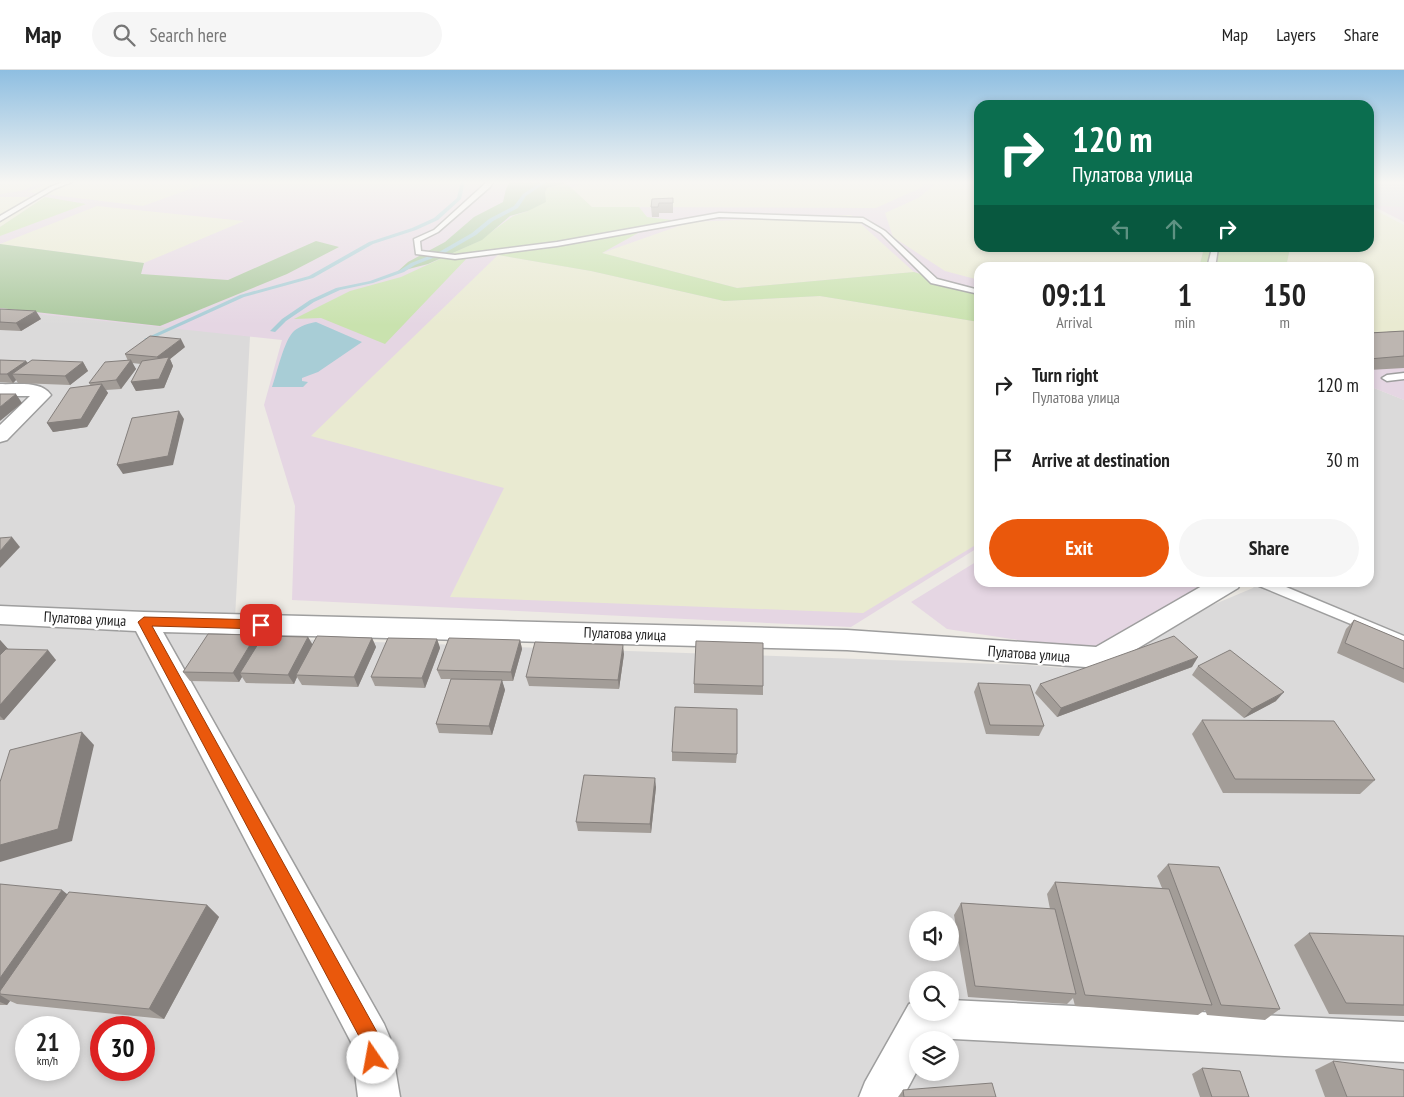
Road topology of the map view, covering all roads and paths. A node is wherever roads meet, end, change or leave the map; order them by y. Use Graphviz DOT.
graph roads {
  1 [pos="438,229"];
  2 [pos="641,229"];
  3 [pos="879,229"];
  4 [pos="974,291"];
  5 [pos="1404,376"];
  6 [pos="1387,378"];
  7 [pos="0,390"];
  8 [pos="0,436"];
  9 [pos="1221,587"];
  10 [pos="1273,587"];
  11 [pos="0,615"];
  12 [pos="144,622"];
  13 [pos="1404,641"];
  14 [pos="1404,1042"];
  15 [pos="379,1097"];
  16 [pos="880,1097"];
  1 -- 2 [label="lane"];
  3 -- 4 [label="lane"];
  5 -- 6 [label="lane"];
  7 -- 8 [label="street"];
  9 -- 12 [label="street, Пулатова улица"];
  10 -- 13 [label="lane"];
  11 -- 12 [label="street, Пулатова улица"];
  12 -- 15 [label="street"];
  14 -- 16 [label="street"];
}
